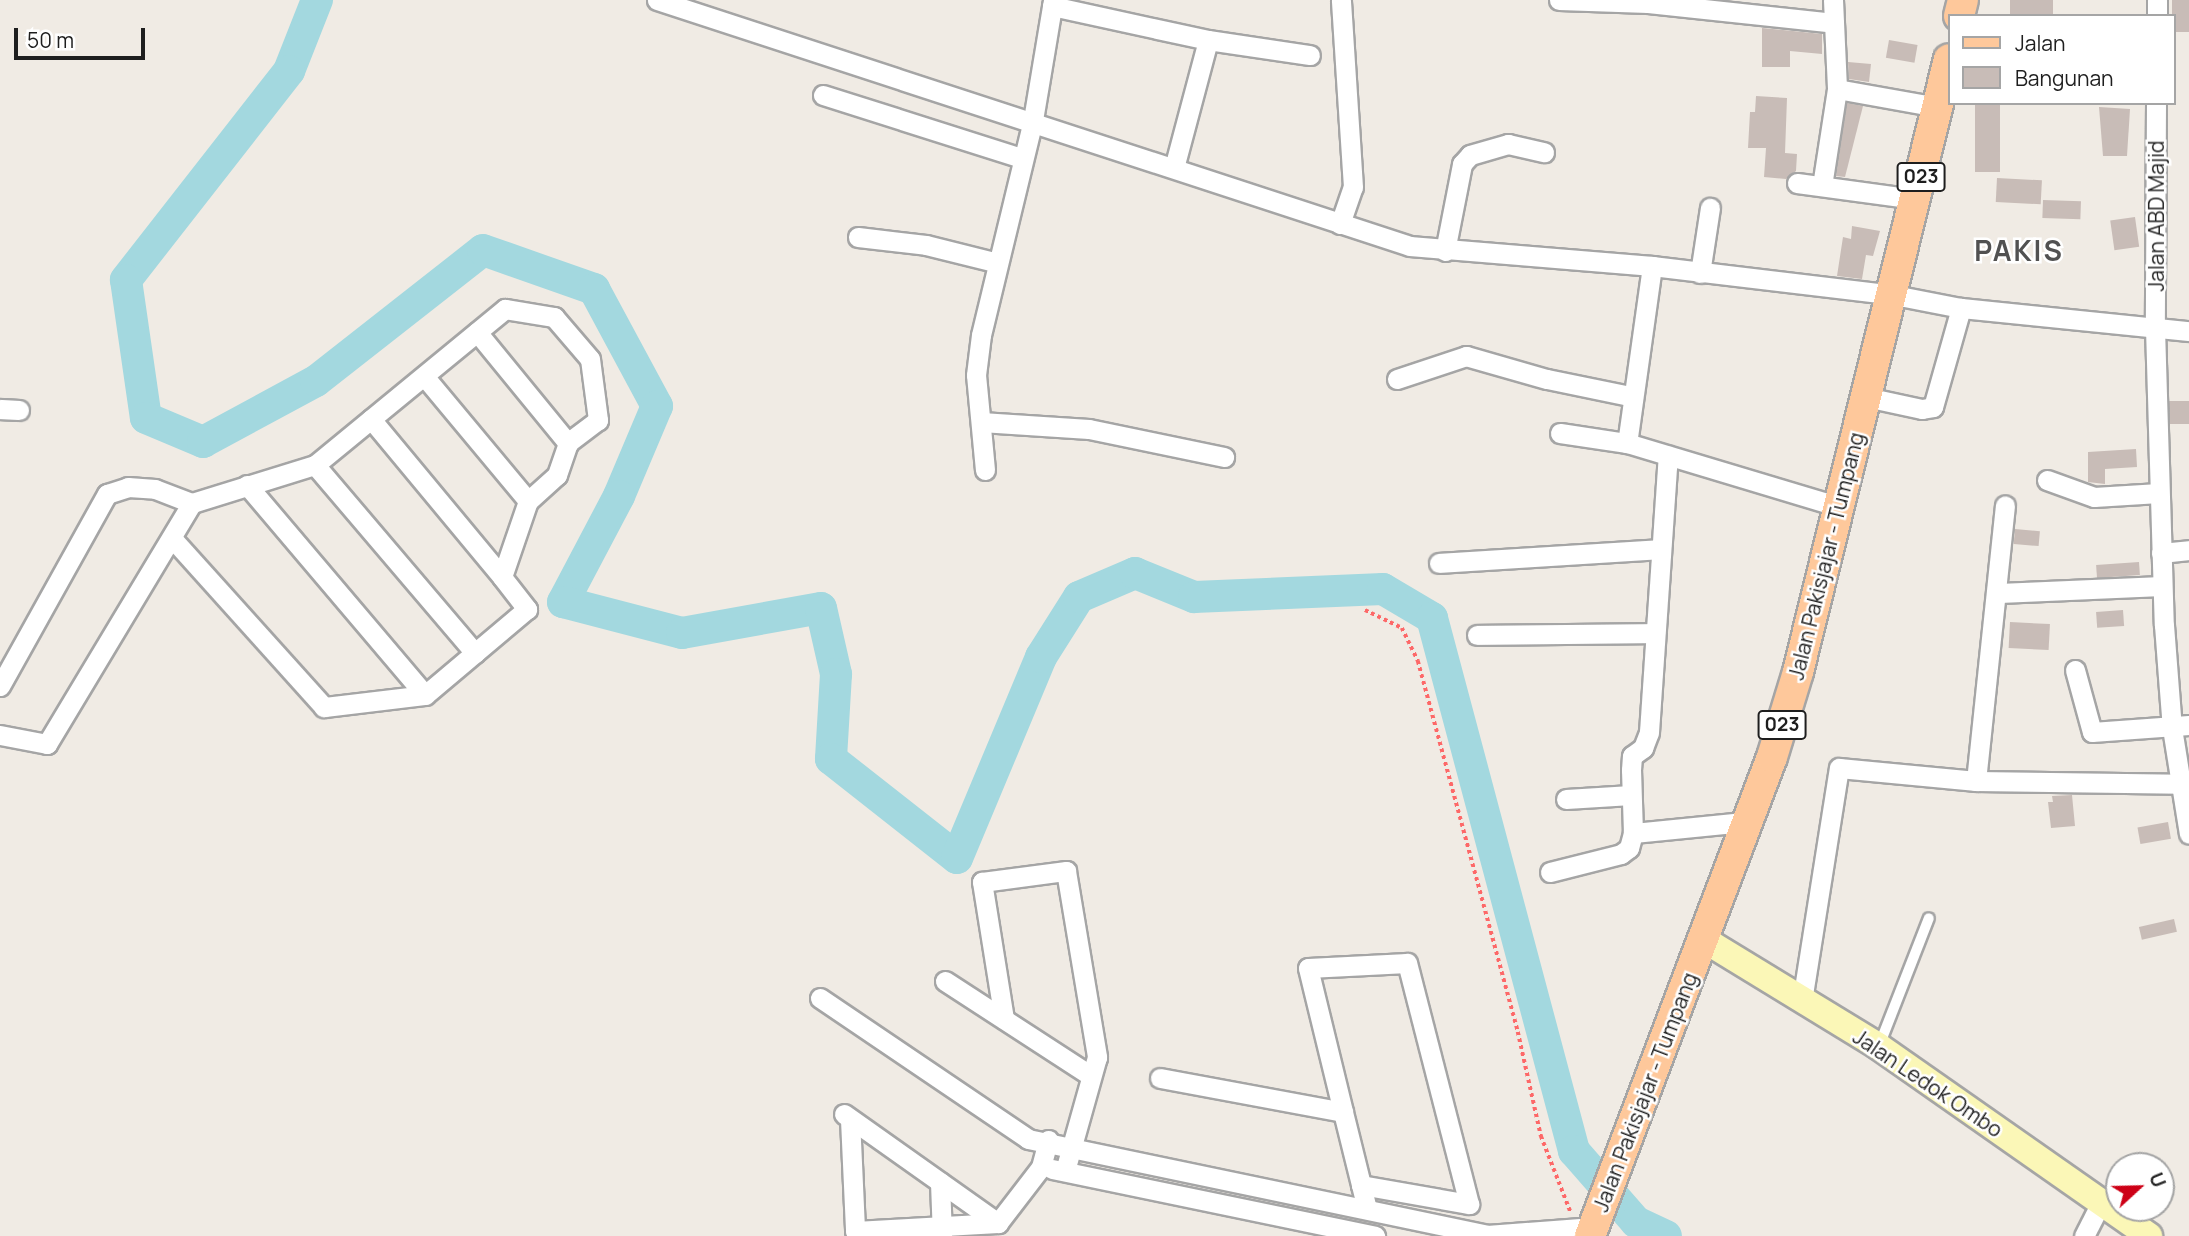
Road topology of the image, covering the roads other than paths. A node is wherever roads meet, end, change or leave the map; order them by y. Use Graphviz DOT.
graph roads {
  1 [pos="657,0"];
  2 [pos="1341,0"];
  3 [pos="1559,0"];
  4 [pos="1833,0"];
  5 [pos="1052,3"];
  6 [pos="1684,3"];
  7 [pos="1834,23"];
  8 [pos="1208,40"];
  9 [pos="1310,55"];
  10 [pos="1948,63"];
  11 [pos="1838,89"];
  12 [pos="823,95"];
  13 [pos="2156,105"];
  14 [pos="1938,107"];
  15 [pos="1033,120"];
  16 [pos="1544,152"];
  17 [pos="1023,158"];
  18 [pos="1174,168"];
  19 [pos="1797,183"];
  20 [pos="1822,186"];
  21 [pos="1916,199"];
  22 [pos="1710,208"];
  23 [pos="1340,224"];
  24 [pos="858,237"];
  25 [pos="1446,251"];
  26 [pos="998,263"];
  27 [pos="1652,266"];
  28 [pos="1700,273"];
  29 [pos="1894,295"];
  30 [pos="1961,308"];
  31 [pos="2155,328"];
  32 [pos="2189,331"];
  33 [pos="477,332"];
  34 [pos="424,376"];
  35 [pos="1397,379"];
  36 [pos="1630,396"];
  37 [pos="1866,397"];
  38 [pos="372,419"];
  39 [pos="981,422"];
  40 [pos="1560,433"];
  41 [pos="568,443"];
  42 [pos="1627,443"];
  43 [pos="1668,456"];
  44 [pos="1224,457"];
  45 [pos="315,465"];
  46 [pos="985,470"];
  47 [pos="2047,480"];
  48 [pos="247,485"];
  49 [pos="2160,493"];
  50 [pos="528,501"];
  51 [pos="192,503"];
  52 [pos="2005,506"];
  53 [pos="1841,507"];
  54 [pos="172,538"];
  55 [pos="1661,549"];
  56 [pos="2189,550"];
  57 [pos="2161,553"];
  58 [pos="1439,563"];
  59 [pos="502,577"];
  60 [pos="2162,586"];
  61 [pos="1999,593"];
  62 [pos="1655,633"];
  63 [pos="1477,635"];
  64 [pos="475,653"];
  65 [pos="2075,670"];
  66 [pos="0,686"];
  67 [pos="425,695"];
  68 [pos="2180,727"];
  69 [pos="0,735"];
  70 [pos="1976,781"];
  71 [pos="2180,784"];
  72 [pos="1630,795"];
  73 [pos="1566,799"];
  74 [pos="1744,822"];
  75 [pos="1633,833"];
  76 [pos="2189,834"];
  77 [pos="1550,872"];
  78 [pos="1929,918"];
  79 [pos="1703,939"];
  80 [pos="945,981"];
  81 [pos="820,998"];
  82 [pos="1802,1001"];
  83 [pos="1004,1019"];
  84 [pos="1878,1046"];
  85 [pos="1090,1075"];
  86 [pos="1160,1078"];
  87 [pos="1343,1112"];
  88 [pos="1048,1140"];
  89 [pos="1071,1145"];
  90 [pos="1143,1161"];
  91 [pos="1041,1167"];
  92 [pos="1065,1171"];
  93 [pos="940,1182"];
  94 [pos="1361,1185"];
  95 [pos="1139,1186"];
  96 [pos="1271,1188"];
  97 [pos="2101,1203"];
  98 [pos="1367,1209"];
  99 [pos="1266,1212"];
  100 [pos="1388,1214"];
  101 [pos="998,1223"];
  102 [pos="1588,1226"];
  103 [pos="942,1231"];
  104 [pos="1375,1236"];
  105 [pos="1383,1236"];
  106 [pos="1487,1236"];
  107 [pos="2084,1236"];
  108 [pos="2149,1236"];
  1 -- 15 [label="street"];
  2 -- 23 [label="street"];
  3 -- 6 [label="street"];
  4 -- 7 [label="street"];
  5 -- 8 [label="street"];
  5 -- 15 [label="street"];
  6 -- 7 [label="street"];
  7 -- 11 [label="street"];
  8 -- 9 [label="street"];
  8 -- 18 [label="street"];
  10 -- 14 [label="main road, Jalan Pakisjajar - Tumpang / 023"];
  11 -- 14 [label="street"];
  11 -- 20 [label="street"];
  12 -- 17 [label="street"];
  13 -- 31 [label="street, Jalan ABD Majid"];
  14 -- 21 [label="main road, Jalan Pakisjajar - Tumpang / 023"];
  15 -- 17 [label="street"];
  15 -- 18 [label="street"];
  16 -- 25 [label="street"];
  17 -- 26 [label="street"];
  18 -- 23 [label="street"];
  19 -- 20 [label="street"];
  20 -- 21 [label="street"];
  21 -- 29 [label="main road, Jalan Pakisjajar - Tumpang / 023"];
  22 -- 28 [label="street"];
  23 -- 25 [label="street"];
  24 -- 26 [label="street"];
  25 -- 27 [label="street"];
  26 -- 39 [label="street"];
  27 -- 28 [label="street"];
  27 -- 36 [label="street"];
  28 -- 29 [label="street"];
  29 -- 30 [label="street"];
  29 -- 37 [label="main road, Jalan Pakisjajar - Tumpang / 023"];
  30 -- 31 [label="street"];
  30 -- 37 [label="street"];
  31 -- 32 [label="street"];
  31 -- 49 [label="street, Jalan ABD Majid"];
  33 -- 34 [label="street"];
  33 -- 41 [label="street"];
  33 -- 41 [label="street"];
  34 -- 38 [label="street"];
  34 -- 50 [label="street"];
  35 -- 36 [label="street"];
  36 -- 42 [label="street"];
  37 -- 53 [label="main road, Jalan Pakisjajar - Tumpang / 023"];
  38 -- 45 [label="street"];
  38 -- 59 [label="street"];
  39 -- 44 [label="street"];
  39 -- 46 [label="street"];
  40 -- 42 [label="street"];
  41 -- 50 [label="street"];
  42 -- 43 [label="street"];
  43 -- 53 [label="street"];
  43 -- 55 [label="street"];
  45 -- 48 [label="street"];
  45 -- 64 [label="street"];
  47 -- 49 [label="street"];
  48 -- 51 [label="street"];
  48 -- 67 [label="street"];
  49 -- 57 [label="street, Jalan ABD Majid"];
  50 -- 59 [label="street"];
  51 -- 54 [label="street"];
  51 -- 66 [label="street"];
  52 -- 61 [label="street"];
  53 -- 74 [label="main road, Jalan Pakisjajar - Tumpang / 023"];
  54 -- 67 [label="street"];
  54 -- 69 [label="street"];
  55 -- 58 [label="street"];
  55 -- 62 [label="street"];
  56 -- 57 [label="street"];
  57 -- 60 [label="street, Jalan ABD Majid"];
  59 -- 64 [label="street"];
  60 -- 61 [label="street"];
  60 -- 68 [label="street, Jalan ABD Majid"];
  61 -- 70 [label="street"];
  62 -- 63 [label="street"];
  62 -- 72 [label="street"];
  64 -- 67 [label="street"];
  65 -- 68 [label="street"];
  68 -- 71 [label="street, Jalan ABD Majid"];
  70 -- 71 [label="street"];
  70 -- 82 [label="street"];
  71 -- 76 [label="street, Jalan ABD Majid"];
  72 -- 73 [label="street"];
  72 -- 75 [label="street"];
  74 -- 75 [label="street"];
  74 -- 79 [label="main road, Jalan Pakisjajar - Tumpang / 023"];
  75 -- 77 [label="street"];
  78 -- 84 [label="lane"];
  79 -- 82 [label="street, Jalan Ledok Ombo"];
  79 -- 102 [label="main road, Jalan Pakisjajar - Tumpang / 023"];
  80 -- 83 [label="street"];
  81 -- 88 [label="street"];
  82 -- 84 [label="street, Jalan Ledok Ombo"];
  83 -- 85 [label="street"];
  83 -- 85 [label="street"];
  84 -- 97 [label="street, Jalan Ledok Ombo"];
  85 -- 89 [label="street"];
  86 -- 87 [label="street"];
  87 -- 94 [label="street"];
  87 -- 94 [label="street"];
  88 -- 89 [label="street"];
  88 -- 91 [label="street"];
  89 -- 90 [label="street"];
  89 -- 92 [label="street"];
  90 -- 95 [label="street"];
  90 -- 96 [label="street"];
  91 -- 92 [label="street"];
  91 -- 101 [label="street"];
  92 -- 95 [label="street"];
  93 -- 101 [label="street"];
  93 -- 103 [label="street"];
  93 -- 103 [label="street"];
  94 -- 98 [label="street"];
  95 -- 99 [label="street"];
  96 -- 98 [label="street"];
  96 -- 99 [label="street"];
  97 -- 107 [label="street"];
  97 -- 108 [label="street, Jalan Ledok Ombo"];
  98 -- 100 [label="street"];
  99 -- 104 [label="street"];
  100 -- 105 [label="street"];
  100 -- 106 [label="street"];
  101 -- 103 [label="street"];
  102 -- 106 [label="street"];
}
